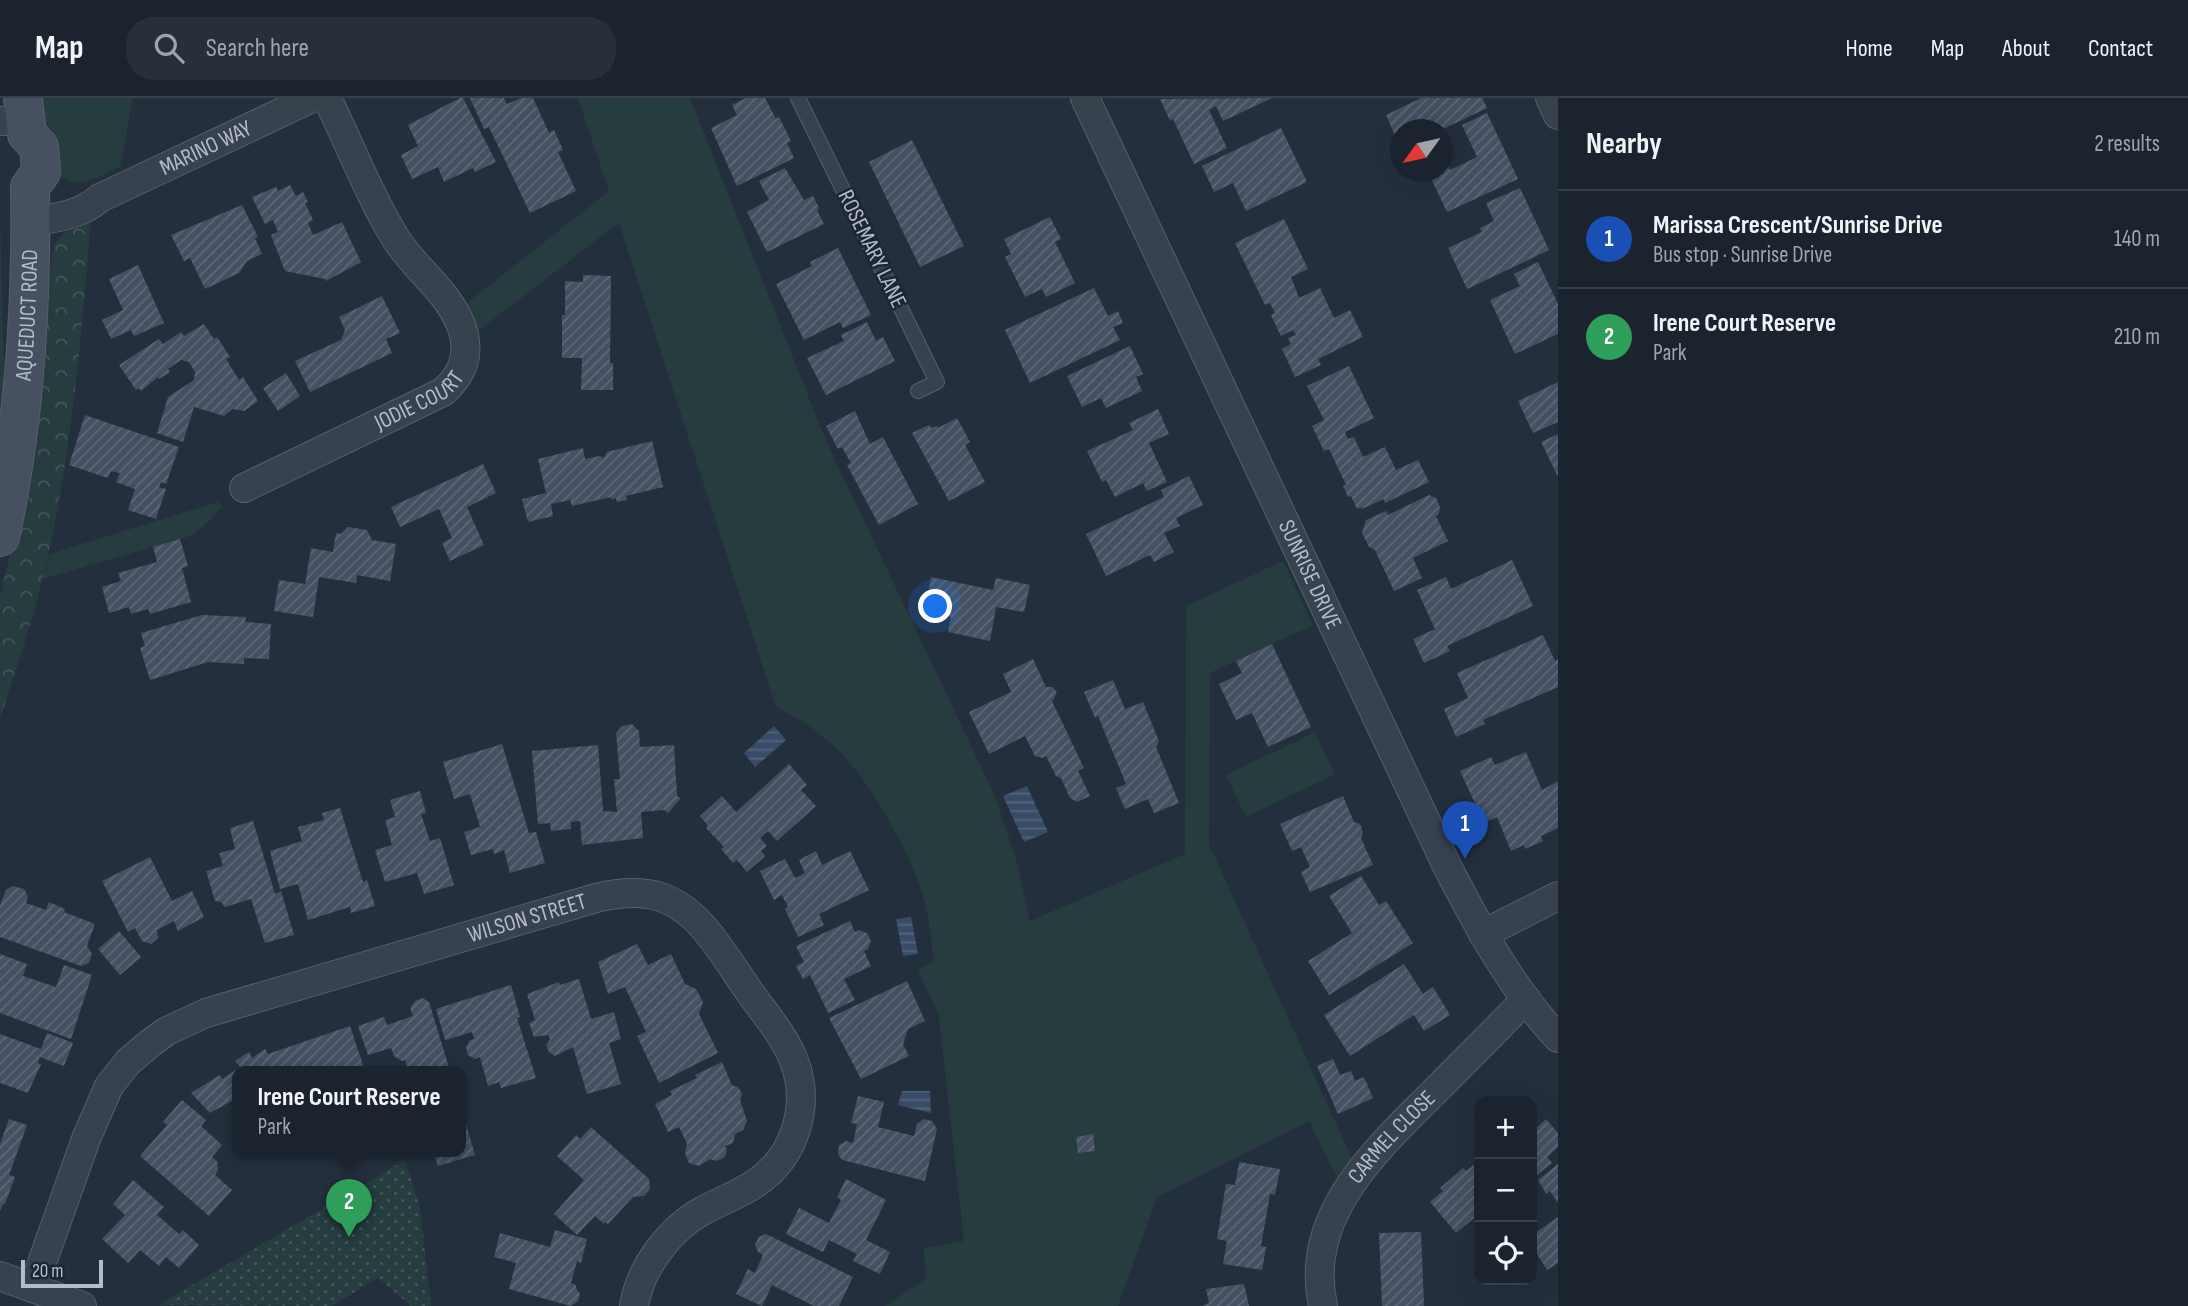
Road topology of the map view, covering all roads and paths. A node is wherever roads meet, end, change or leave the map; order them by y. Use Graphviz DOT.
graph roads {
  1 [pos="312,98"];
  2 [pos="327,98"];
  3 [pos="798,98"];
  4 [pos="1085,98"];
  5 [pos="1550,98"];
  6 [pos="1558,115"];
  7 [pos="19,118"];
  8 [pos="30,202"];
  9 [pos="918,391"];
  10 [pos="244,488"];
  11 [pos="0,537"];
  12 [pos="1558,896"];
  13 [pos="1483,934"];
  14 [pos="1527,999"];
  15 [pos="1558,1038"];
  16 [pos="0,1276"];
  17 [pos="33,1288"];
  18 [pos="82,1306"];
  19 [pos="634,1306"];
  20 [pos="1322,1306"];
  1 -- 8 [label="street, MARINO WAY"];
  2 -- 10 [label="street, JODIE COURT"];
  3 -- 9 [label="lane, ROSEMARY LANE"];
  4 -- 13 [label="street, SUNRISE DRIVE"];
  5 -- 6 [label="street"];
  7 -- 8 [label="main road, AQUEDUCT ROAD"];
  8 -- 11 [label="main road, AQUEDUCT ROAD"];
  12 -- 13 [label="street"];
  13 -- 14 [label="street, SUNRISE DRIVE"];
  14 -- 15 [label="street, SUNRISE DRIVE"];
  14 -- 20 [label="street, CARMEL CLOSE"];
  16 -- 17 [label="street"];
  17 -- 18 [label="street"];
  17 -- 19 [label="street, WILSON STREET"];
}
